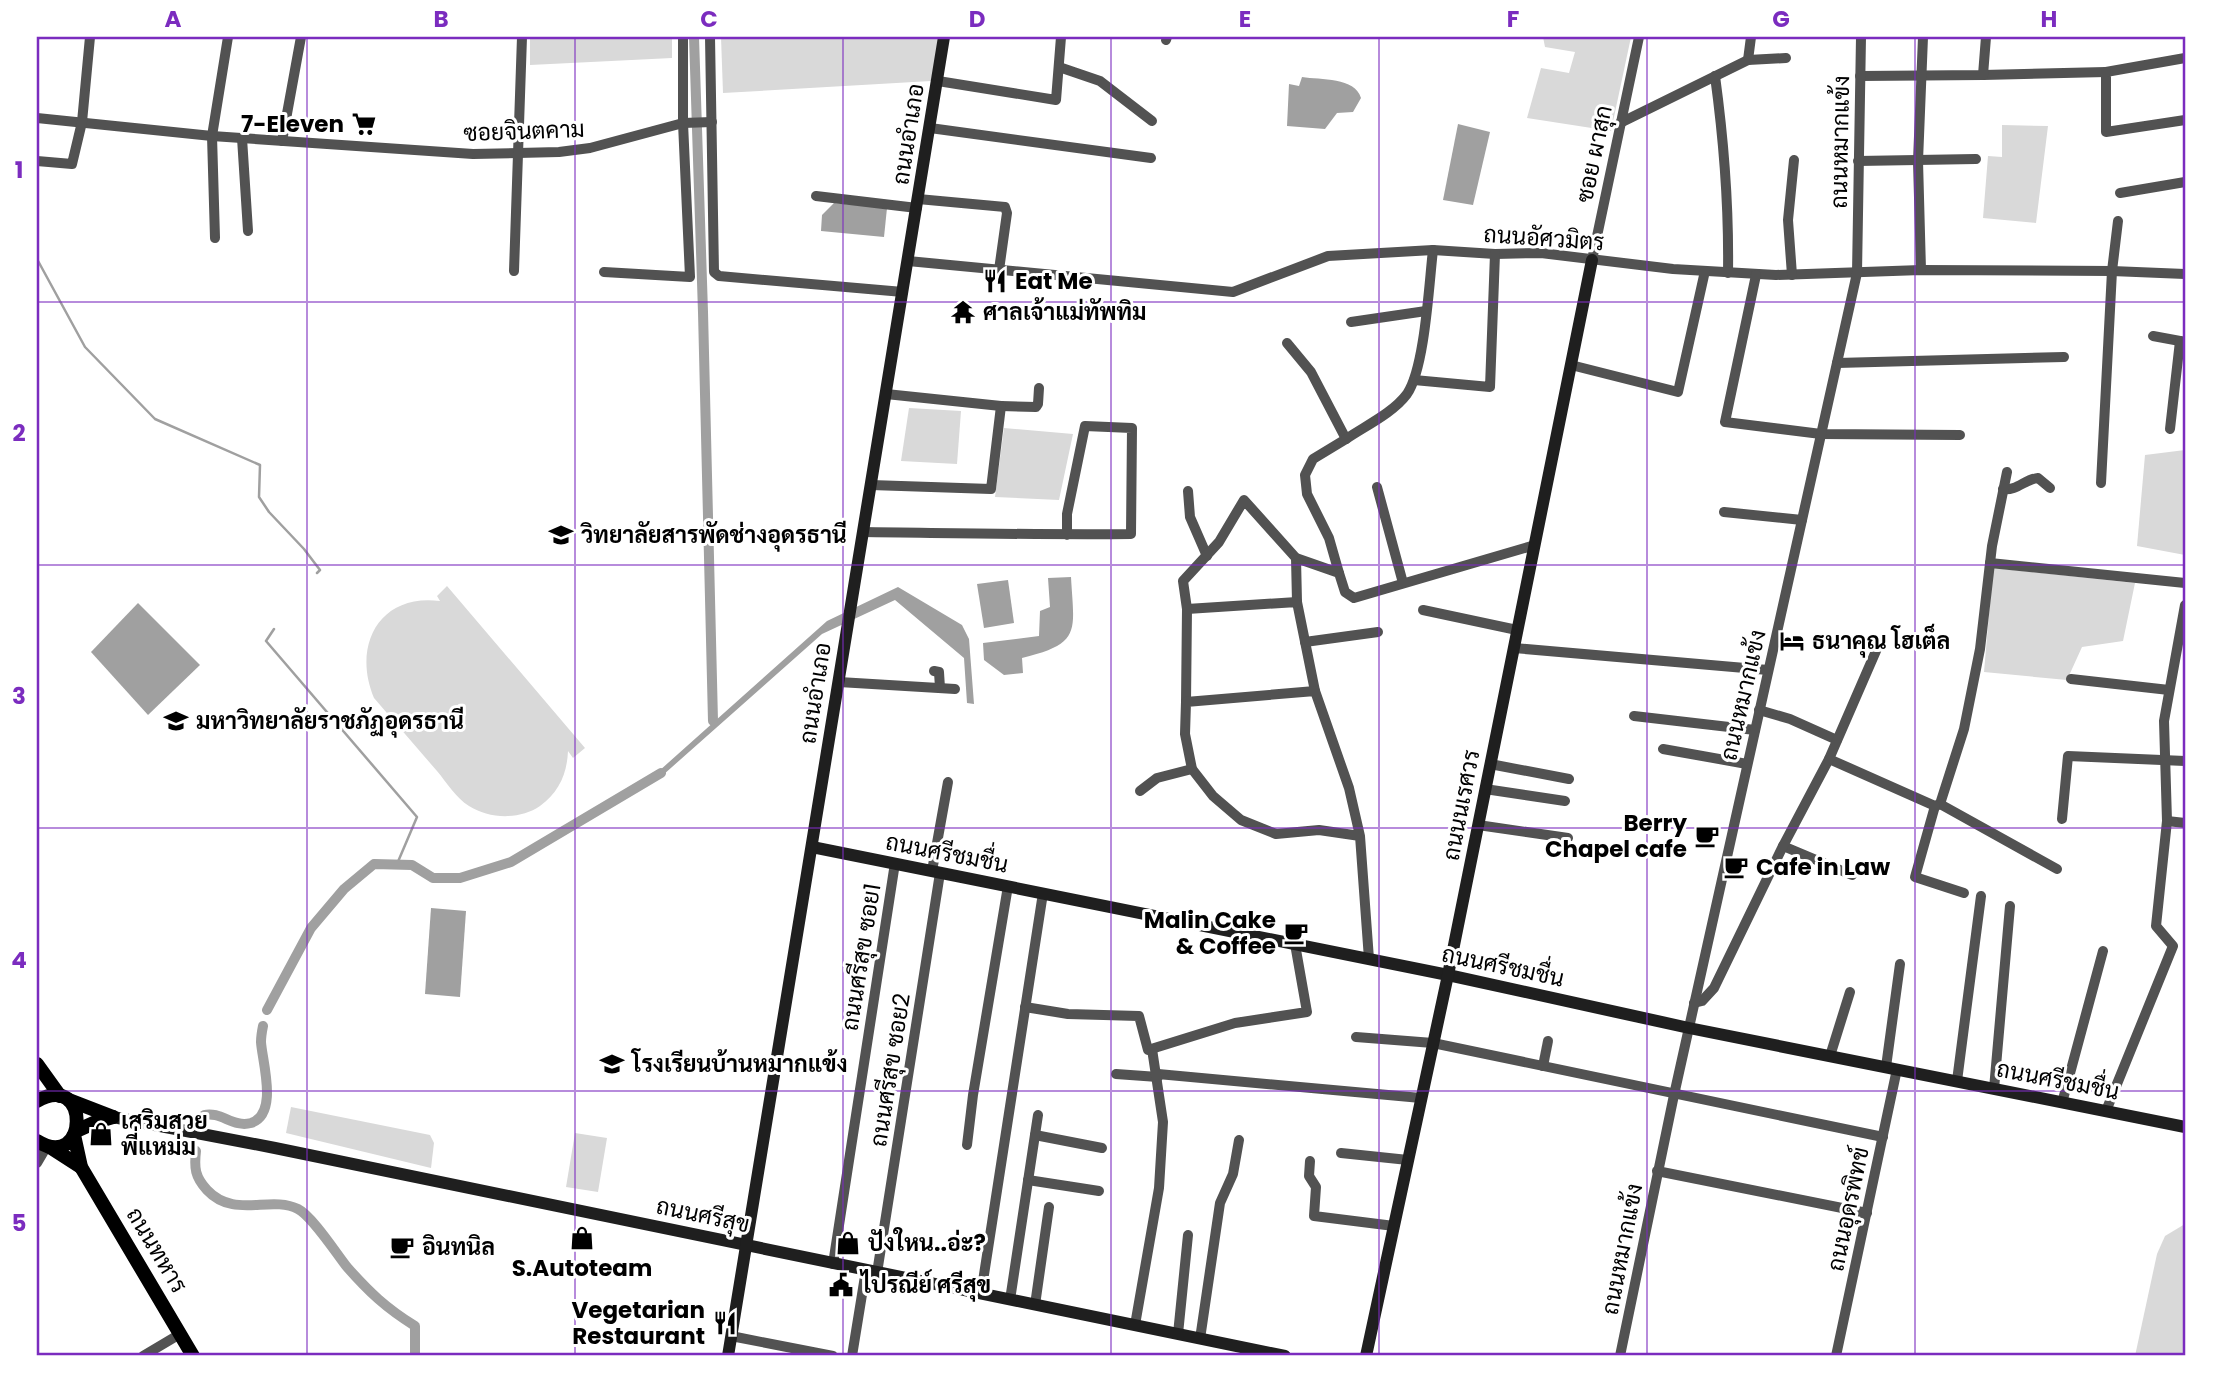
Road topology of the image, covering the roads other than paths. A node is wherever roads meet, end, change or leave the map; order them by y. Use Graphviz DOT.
graph roads {
  1 [pos="90,37"];
  2 [pos="228,37"];
  3 [pos="301,37"];
  4 [pos="522,37"];
  5 [pos="683,37"];
  6 [pos="710,37"];
  7 [pos="944,37"];
  8 [pos="1061,37"];
  9 [pos="1639,37"];
  10 [pos="1751,37"];
  11 [pos="1861,37"];
  12 [pos="1923,37"];
  13 [pos="1986,37"];
  14 [pos="1786,58"];
  15 [pos="2185,58"];
  16 [pos="1748,61"];
  17 [pos="1059,67"];
  18 [pos="2106,72"];
  19 [pos="1860,75"];
  20 [pos="1922,75"];
  21 [pos="1983,75"];
  22 [pos="1715,76"];
  23 [pos="938,81"];
  24 [pos="37,118"];
  25 [pos="2185,120"];
  26 [pos="1152,121"];
  27 [pos="82,122"];
  28 [pos="686,122"];
  29 [pos="707,122"];
  30 [pos="1620,123"];
  31 [pos="930,128"];
  32 [pos="212,136"];
  33 [pos="242,138"];
  34 [pos="282,141"];
  35 [pos="519,153"];
  36 [pos="1151,158"];
  37 [pos="1976,159"];
  38 [pos="1794,160"];
  39 [pos="37,161"];
  40 [pos="1858,161"];
  41 [pos="1918,161"];
  42 [pos="2185,182"];
  43 [pos="2120,193"];
  44 [pos="816,196"];
  45 [pos="917,204"];
  46 [pos="2118,221"];
  47 [pos="248,231"];
  48 [pos="215,238"];
  49 [pos="1433,250"];
  50 [pos="1495,254"];
  51 [pos="1592,260"];
  52 [pos="908,261"];
  53 [pos="999,270"];
  54 [pos="1921,270"];
  55 [pos="514,271"];
  56 [pos="1705,271"];
  57 [pos="2112,271"];
  58 [pos="604,272"];
  59 [pos="1728,272"];
  60 [pos="1857,273"];
  61 [pos="1756,275"];
  62 [pos="1792,275"];
  63 [pos="2185,275"];
  64 [pos="903,292"];
  65 [pos="1426,311"];
  66 [pos="1350,323"];
  67 [pos="2153,336"];
  68 [pos="2183,341"];
  69 [pos="1287,343"];
  70 [pos="2064,358"];
  71 [pos="1837,363"];
  72 [pos="1571,365"];
  73 [pos="1414,380"];
  74 [pos="1039,388"];
  75 [pos="886,394"];
  76 [pos="1001,406"];
  77 [pos="2170,429"];
  78 [pos="1821,434"];
  79 [pos="1960,435"];
  80 [pos="1346,439"];
  81 [pos="2007,472"];
  82 [pos="2102,483"];
  83 [pos="871,485"];
  84 [pos="1377,487"];
  85 [pos="2050,488"];
  86 [pos="2003,489"];
  87 [pos="1188,491"];
  88 [pos="1724,512"];
  89 [pos="1802,520"];
  90 [pos="863,532"];
  91 [pos="1067,534"];
  92 [pos="1535,545"];
  93 [pos="1207,556"];
  94 [pos="1296,558"];
  95 [pos="1990,563"];
  96 [pos="1339,573"];
  97 [pos="1404,583"];
  98 [pos="2185,583"];
  99 [pos="1297,602"];
  100 [pos="2185,605"];
  101 [pos="1187,609"];
  102 [pos="1423,610"];
  103 [pos="1517,630"];
  104 [pos="1378,632"];
  105 [pos="1305,642"];
  106 [pos="1879,644"];
  107 [pos="1514,648"];
  108 [pos="2180,669"];
  109 [pos="1768,670"];
  110 [pos="934,671"];
  111 [pos="2071,679"];
  112 [pos="839,682"];
  113 [pos="940,688"];
  114 [pos="955,689"];
  115 [pos="2169,690"];
  116 [pos="1315,691"];
  117 [pos="1186,702"];
  118 [pos="1759,710"];
  119 [pos="1634,716"];
  120 [pos="1755,730"];
  121 [pos="1837,740"];
  122 [pos="1663,749"];
  123 [pos="1829,759"];
  124 [pos="2165,759"];
  125 [pos="2185,761"];
  126 [pos="1490,764"];
  127 [pos="1747,764"];
  128 [pos="1192,769"];
  129 [pos="1569,779"];
  130 [pos="948,782"];
  131 [pos="1485,789"];
  132 [pos="1140,791"];
  133 [pos="1565,802"];
  134 [pos="1938,805"];
  135 [pos="2062,819"];
  136 [pos="2167,821"];
  137 [pos="2185,823"];
  138 [pos="1478,825"];
  139 [pos="1360,836"];
  140 [pos="1568,838"];
  141 [pos="1783,846"];
  142 [pos="812,847"];
  143 [pos="895,863"];
  144 [pos="2057,869"];
  145 [pos="936,872"];
  146 [pos="1852,875"];
  147 [pos="1008,886"];
  148 [pos="1043,893"];
  149 [pos="1964,893"];
  150 [pos="1982,896"];
  151 [pos="2010,906"];
  152 [pos="1295,944"];
  153 [pos="2103,951"];
  154 [pos="1369,960"];
  155 [pos="1900,964"];
  156 [pos="1448,975"];
  157 [pos="1850,992"];
  158 [pos="1694,1003"];
  159 [pos="1025,1007"];
  160 [pos="1689,1028"];
  161 [pos="1356,1037"];
  162 [pos="1548,1041"];
  163 [pos="1433,1043"];
  164 [pos="1152,1049"];
  165 [pos="1830,1056"];
  166 [pos="37,1064"];
  167 [pos="1543,1066"];
  168 [pos="1892,1068"];
  169 [pos="1116,1074"];
  170 [pos="1158,1075"];
  171 [pos="1957,1082"];
  172 [pos="1994,1089"];
  173 [pos="1674,1095"];
  174 [pos="64,1098"];
  175 [pos="1421,1098"];
  176 [pos="37,1101"];
  177 [pos="2062,1102"];
  178 [pos="2106,1111"];
  179 [pos="1038,1115"];
  180 [pos="113,1117"];
  181 [pos="2185,1127"];
  182 [pos="75,1133"];
  183 [pos="1035,1135"];
  184 [pos="1883,1137"];
  185 [pos="1239,1140"];
  186 [pos="45,1145"];
  187 [pos="967,1145"];
  188 [pos="1102,1149"];
  189 [pos="1341,1153"];
  190 [pos="1408,1160"];
  191 [pos="1310,1161"];
  192 [pos="37,1163"];
  193 [pos="81,1167"];
  194 [pos="1657,1171"];
  195 [pos="1028,1180"];
  196 [pos="1099,1191"];
  197 [pos="1049,1207"];
  198 [pos="1867,1213"];
  199 [pos="1394,1226"];
  200 [pos="1188,1235"];
  201 [pos="746,1246"];
  202 [pos="833,1264"];
  203 [pos="872,1271"];
  204 [pos="981,1294"];
  205 [pos="1010,1300"];
  206 [pos="1035,1305"];
  207 [pos="1135,1325"];
  208 [pos="180,1334"];
  209 [pos="1178,1335"];
  210 [pos="731,1336"];
  211 [pos="1200,1339"];
  212 [pos="795,1352"];
  213 [pos="143,1356"];
  214 [pos="193,1356"];
  215 [pos="728,1356"];
  216 [pos="833,1356"];
  217 [pos="852,1356"];
  218 [pos="1284,1356"];
  219 [pos="1366,1356"];
  220 [pos="1620,1356"];
  221 [pos="1836,1356"];
  1 -- 27 [label="street"];
  2 -- 32 [label="street"];
  3 -- 34 [label="street"];
  4 -- 35 [label="street"];
  5 -- 28 [label="street"];
  6 -- 29 [label="street"];
  7 -- 23 [label="street, ถนนอำเภอ"];
  8 -- 17 [label="street"];
  9 -- 30 [label="street, ซอย ผาสุก"];
  10 -- 16 [label="street"];
  11 -- 19 [label="street, ถนนหมากแข้ง"];
  12 -- 20 [label="street"];
  13 -- 21 [label="street"];
  14 -- 16 [label="street"];
  15 -- 18 [label="street"];
  16 -- 22 [label="street"];
  17 -- 23 [label="street"];
  17 -- 26 [label="street"];
  18 -- 21 [label="street"];
  18 -- 25 [label="street"];
  19 -- 20 [label="street"];
  19 -- 40 [label="street, ถนนหมากแข้ง"];
  20 -- 21 [label="street"];
  20 -- 41 [label="street"];
  22 -- 30 [label="street"];
  22 -- 59 [label="street"];
  23 -- 31 [label="street, ถนนอำเภอ"];
  24 -- 27 [label="street, ซอยจินตคาม"];
  27 -- 32 [label="street, ซอยจินตคาม"];
  27 -- 39 [label="street"];
  28 -- 29 [label="street, ซอยจินตคาม"];
  28 -- 35 [label="street, ซอยจินตคาม"];
  28 -- 58 [label="street"];
  29 -- 64 [label="street"];
  30 -- 51 [label="street, ซอย ผาสุก"];
  31 -- 36 [label="street"];
  31 -- 45 [label="street, ถนนอำเภอ"];
  32 -- 33 [label="street, ซอยจินตคาม"];
  32 -- 48 [label="street"];
  33 -- 34 [label="street, ซอยจินตคาม"];
  33 -- 47 [label="street"];
  34 -- 35 [label="street, ซอยจินตคาม"];
  35 -- 55 [label="street"];
  37 -- 41 [label="street"];
  38 -- 62 [label="street"];
  40 -- 41 [label="street"];
  40 -- 60 [label="street, ถนนหมากแข้ง"];
  41 -- 54 [label="street"];
  42 -- 43 [label="street"];
  44 -- 45 [label="street"];
  45 -- 52 [label="street, ถนนอำเภอ"];
  45 -- 53 [label="street"];
  46 -- 57 [label="street"];
  49 -- 50 [label="street, ถนนอัศวมิตร"];
  49 -- 53 [label="street, ถนนอัศวมิตร"];
  49 -- 65 [label="street"];
  50 -- 51 [label="street, ถนนอัศวมิตร"];
  50 -- 73 [label="street"];
  51 -- 56 [label="street, ถนนอัศวมิตร"];
  51 -- 72 [label="street, ถนนนเรศวร"];
  52 -- 53 [label="street, ถนนอัศวมิตร"];
  52 -- 64 [label="street, ถนนอำเภอ"];
  54 -- 57 [label="street, ถนนอัศวมิตร"];
  54 -- 60 [label="street, ถนนอัศวมิตร"];
  56 -- 59 [label="street, ถนนอัศวมิตร"];
  56 -- 72 [label="street"];
  57 -- 63 [label="street, ถนนอัศวมิตร"];
  57 -- 82 [label="street"];
  59 -- 61 [label="street, ถนนอัศวมิตร"];
  60 -- 62 [label="street, ถนนอัศวมิตร"];
  60 -- 71 [label="street, ถนนหมากแข้ง"];
  61 -- 62 [label="street, ถนนอัศวมิตร"];
  61 -- 78 [label="street"];
  64 -- 75 [label="street, ถนนอำเภอ"];
  65 -- 66 [label="street"];
  65 -- 73 [label="street"];
  67 -- 68 [label="street"];
  68 -- 77 [label="street"];
  69 -- 80 [label="street"];
  70 -- 71 [label="street"];
  71 -- 78 [label="street, ถนนหมากแข้ง"];
  72 -- 92 [label="street, ถนนนเรศวร"];
  73 -- 80 [label="street"];
  74 -- 76 [label="street"];
  75 -- 76 [label="street"];
  75 -- 83 [label="street, ถนนอำเภอ"];
  76 -- 83 [label="street"];
  78 -- 79 [label="street"];
  78 -- 89 [label="street, ถนนหมากแข้ง"];
  80 -- 96 [label="street"];
  81 -- 86 [label="street"];
  83 -- 90 [label="street, ถนนอำเภอ"];
  84 -- 97 [label="street"];
  85 -- 86 [label="street"];
  86 -- 95 [label="street"];
  87 -- 93 [label="street"];
  88 -- 89 [label="street"];
  89 -- 109 [label="street, ถนนหมากแข้ง"];
  90 -- 91 [label="street"];
  90 -- 112 [label="street, ถนนอำเภอ"];
  91 -- 91 [label="street"];
  92 -- 97 [label="street"];
  92 -- 103 [label="street, ถนนนเรศวร"];
  93 -- 94 [label="street"];
  93 -- 101 [label="street"];
  94 -- 96 [label="street"];
  94 -- 99 [label="street"];
  95 -- 98 [label="street"];
  95 -- 134 [label="street"];
  96 -- 97 [label="street"];
  99 -- 101 [label="street"];
  99 -- 105 [label="street"];
  100 -- 108 [label="street"];
  101 -- 117 [label="street"];
  102 -- 103 [label="street"];
  103 -- 107 [label="street, ถนนนเรศวร"];
  104 -- 105 [label="street"];
  105 -- 116 [label="street"];
  106 -- 121 [label="street"];
  107 -- 109 [label="street"];
  107 -- 126 [label="street, ถนนนเรศวร"];
  108 -- 115 [label="street"];
  109 -- 118 [label="street, ถนนหมากแข้ง"];
  110 -- 113 [label="street"];
  111 -- 115 [label="street"];
  112 -- 113 [label="street"];
  112 -- 142 [label="street, ถนนอำเภอ"];
  113 -- 114 [label="street"];
  115 -- 124 [label="street"];
  116 -- 117 [label="street"];
  116 -- 139 [label="street"];
  117 -- 128 [label="street"];
  118 -- 120 [label="street, ถนนหมากแข้ง"];
  118 -- 121 [label="street"];
  119 -- 120 [label="street"];
  120 -- 127 [label="street, ถนนหมากแข้ง"];
  121 -- 123 [label="street"];
  122 -- 127 [label="street"];
  123 -- 134 [label="street"];
  123 -- 141 [label="street"];
  124 -- 125 [label="street"];
  124 -- 135 [label="street"];
  124 -- 136 [label="street"];
  126 -- 129 [label="street"];
  126 -- 131 [label="street, ถนนนเรศวร"];
  127 -- 158 [label="street, ถนนหมากแข้ง"];
  128 -- 132 [label="street"];
  128 -- 139 [label="street"];
  130 -- 145 [label="street, ถนนศรีสุข ซอย2"];
  131 -- 133 [label="street"];
  131 -- 138 [label="street, ถนนนเรศวร"];
  134 -- 144 [label="street"];
  134 -- 149 [label="street"];
  136 -- 137 [label="street"];
  136 -- 178 [label="street"];
  138 -- 140 [label="street"];
  138 -- 156 [label="street, ถนนนเรศวร"];
  139 -- 154 [label="street"];
  141 -- 146 [label="street"];
  141 -- 158 [label="street"];
  142 -- 143 [label="street, ถนนศรีชมชื่น"];
  142 -- 201 [label="street, ถนนอำเภอ"];
  143 -- 145 [label="street, ถนนศรีชมชื่น"];
  143 -- 202 [label="street, ถนนศรีสุข ซอย1"];
  145 -- 147 [label="street, ถนนศรีชมชื่น"];
  145 -- 203 [label="street, ถนนศรีสุข ซอย2"];
  147 -- 148 [label="street, ถนนศรีชมชื่น"];
  147 -- 187 [label="street"];
  148 -- 152 [label="street, ถนนศรีชมชื่น"];
  148 -- 159 [label="street"];
  150 -- 171 [label="street"];
  151 -- 172 [label="street"];
  152 -- 154 [label="street, ถนนศรีชมชื่น"];
  152 -- 164 [label="street"];
  153 -- 177 [label="street"];
  154 -- 156 [label="street, ถนนศรีชมชื่น"];
  155 -- 168 [label="street, ถนนอุดรพิทข์"];
  156 -- 160 [label="street, ถนนศรีชมชื่น"];
  156 -- 163 [label="street, ถนนนเรศวร"];
  157 -- 165 [label="street"];
  158 -- 160 [label="street, ถนนหมากแข้ง"];
  159 -- 164 [label="street"];
  159 -- 204 [label="street"];
  160 -- 165 [label="street, ถนนศรีชมชื่น"];
  160 -- 173 [label="street, ถนนหมากแข้ง"];
  161 -- 163 [label="street"];
  162 -- 167 [label="street"];
  163 -- 167 [label="street"];
  163 -- 175 [label="street, ถนนนเรศวร"];
  164 -- 170 [label="street"];
  165 -- 168 [label="street, ถนนศรีชมชื่น"];
  166 -- 174 [label="main road"];
  167 -- 173 [label="street"];
  168 -- 171 [label="street, ถนนศรีชมชื่น"];
  168 -- 184 [label="street, ถนนอุดรพิทข์"];
  169 -- 170 [label="street"];
  170 -- 175 [label="street"];
  170 -- 207 [label="street"];
  171 -- 172 [label="street, ถนนศรีชมชื่น"];
  172 -- 177 [label="street, ถนนศรีชมชื่น"];
  173 -- 184 [label="street"];
  173 -- 194 [label="street, ถนนหมากแข้ง"];
  174 -- 176 [label="main road"];
  174 -- 180 [label="main road"];
  174 -- 182 [label="main road, ถนนทหาร"];
  175 -- 190 [label="street, ถนนนเรศวร"];
  177 -- 178 [label="street, ถนนศรีชมชื่น"];
  178 -- 181 [label="street, ถนนศรีชมชื่น"];
  179 -- 183 [label="street"];
  180 -- 182 [label="main road"];
  180 -- 201 [label="street, ถนนศรีสุข"];
  182 -- 186 [label="main road"];
  182 -- 193 [label="main road, ถนนทหาร"];
  183 -- 188 [label="street"];
  183 -- 195 [label="street"];
  184 -- 198 [label="street, ถนนอุดรพิทข์"];
  185 -- 211 [label="street"];
  186 -- 192 [label="street"];
  186 -- 193 [label="main road, ถนนทหาร"];
  189 -- 190 [label="street"];
  190 -- 199 [label="street, ถนนนเรศวร"];
  191 -- 199 [label="street"];
  193 -- 208 [label="main road, ถนนทหาร"];
  194 -- 198 [label="street"];
  194 -- 220 [label="street, ถนนหมากแข้ง"];
  195 -- 196 [label="street"];
  195 -- 205 [label="street"];
  197 -- 206 [label="street"];
  198 -- 221 [label="street, ถนนอุดรพิทข์"];
  199 -- 219 [label="street, ถนนนเรศวร"];
  200 -- 209 [label="street"];
  201 -- 202 [label="street, ถนนศรีสุข"];
  201 -- 210 [label="street, ถนนอำเภอ"];
  202 -- 203 [label="street, ถนนศรีสุข"];
  203 -- 204 [label="street, ถนนศรีสุข"];
  203 -- 217 [label="street, ถนนศรีสุข ซอย2"];
  204 -- 205 [label="street, ถนนศรีสุข"];
  205 -- 206 [label="street, ถนนศรีสุข"];
  206 -- 207 [label="street, ถนนศรีสุข"];
  207 -- 209 [label="street, ถนนศรีสุข"];
  208 -- 213 [label="street"];
  208 -- 214 [label="main road, ถนนทหาร"];
  209 -- 211 [label="street, ถนนศรีสุข"];
  210 -- 212 [label="street"];
  210 -- 215 [label="street, ถนนอำเภอ"];
  211 -- 218 [label="street, ถนนศรีสุข"];
  212 -- 216 [label="street"];
}
